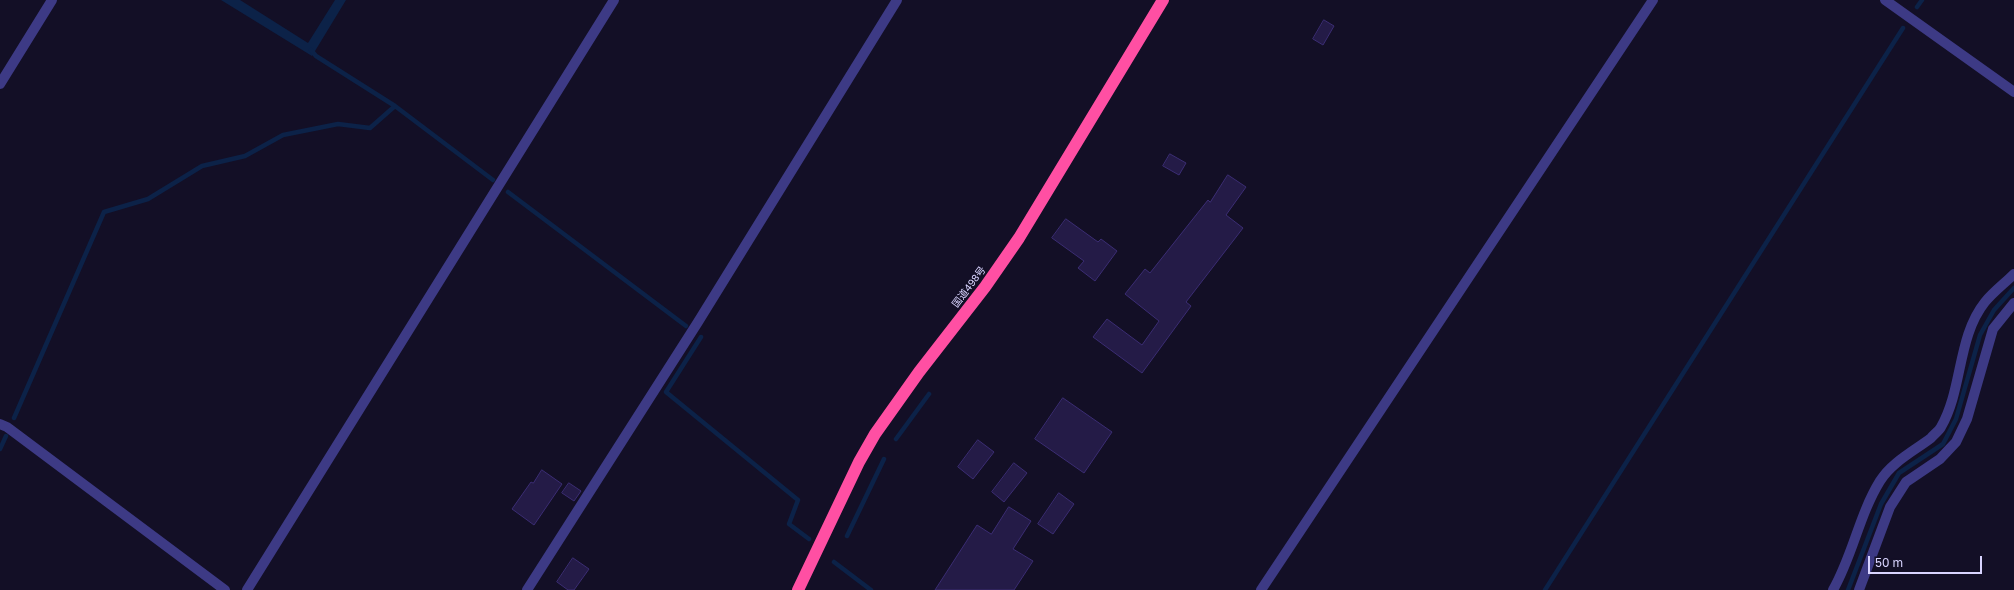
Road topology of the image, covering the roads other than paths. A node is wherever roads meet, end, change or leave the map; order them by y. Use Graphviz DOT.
graph roads {
  1 [pos="52,0"];
  2 [pos="614,0"];
  3 [pos="897,0"];
  4 [pos="1163,0"];
  5 [pos="1653,0"];
  6 [pos="1885,0"];
  7 [pos="0,84"];
  8 [pos="2014,92"];
  9 [pos="2014,274"];
  10 [pos="2014,303"];
  11 [pos="0,424"];
  12 [pos="225,590"];
  13 [pos="247,590"];
  14 [pos="526,590"];
  15 [pos="798,590"];
  16 [pos="1261,590"];
  17 [pos="1834,590"];
  18 [pos="1859,590"];
  1 -- 7 [label="street"];
  2 -- 13 [label="street"];
  3 -- 14 [label="street"];
  4 -- 15 [label="highway, 国道498号"];
  5 -- 16 [label="street"];
  6 -- 8 [label="street"];
  9 -- 17 [label="street"];
  10 -- 18 [label="street"];
  11 -- 12 [label="street"];
}
